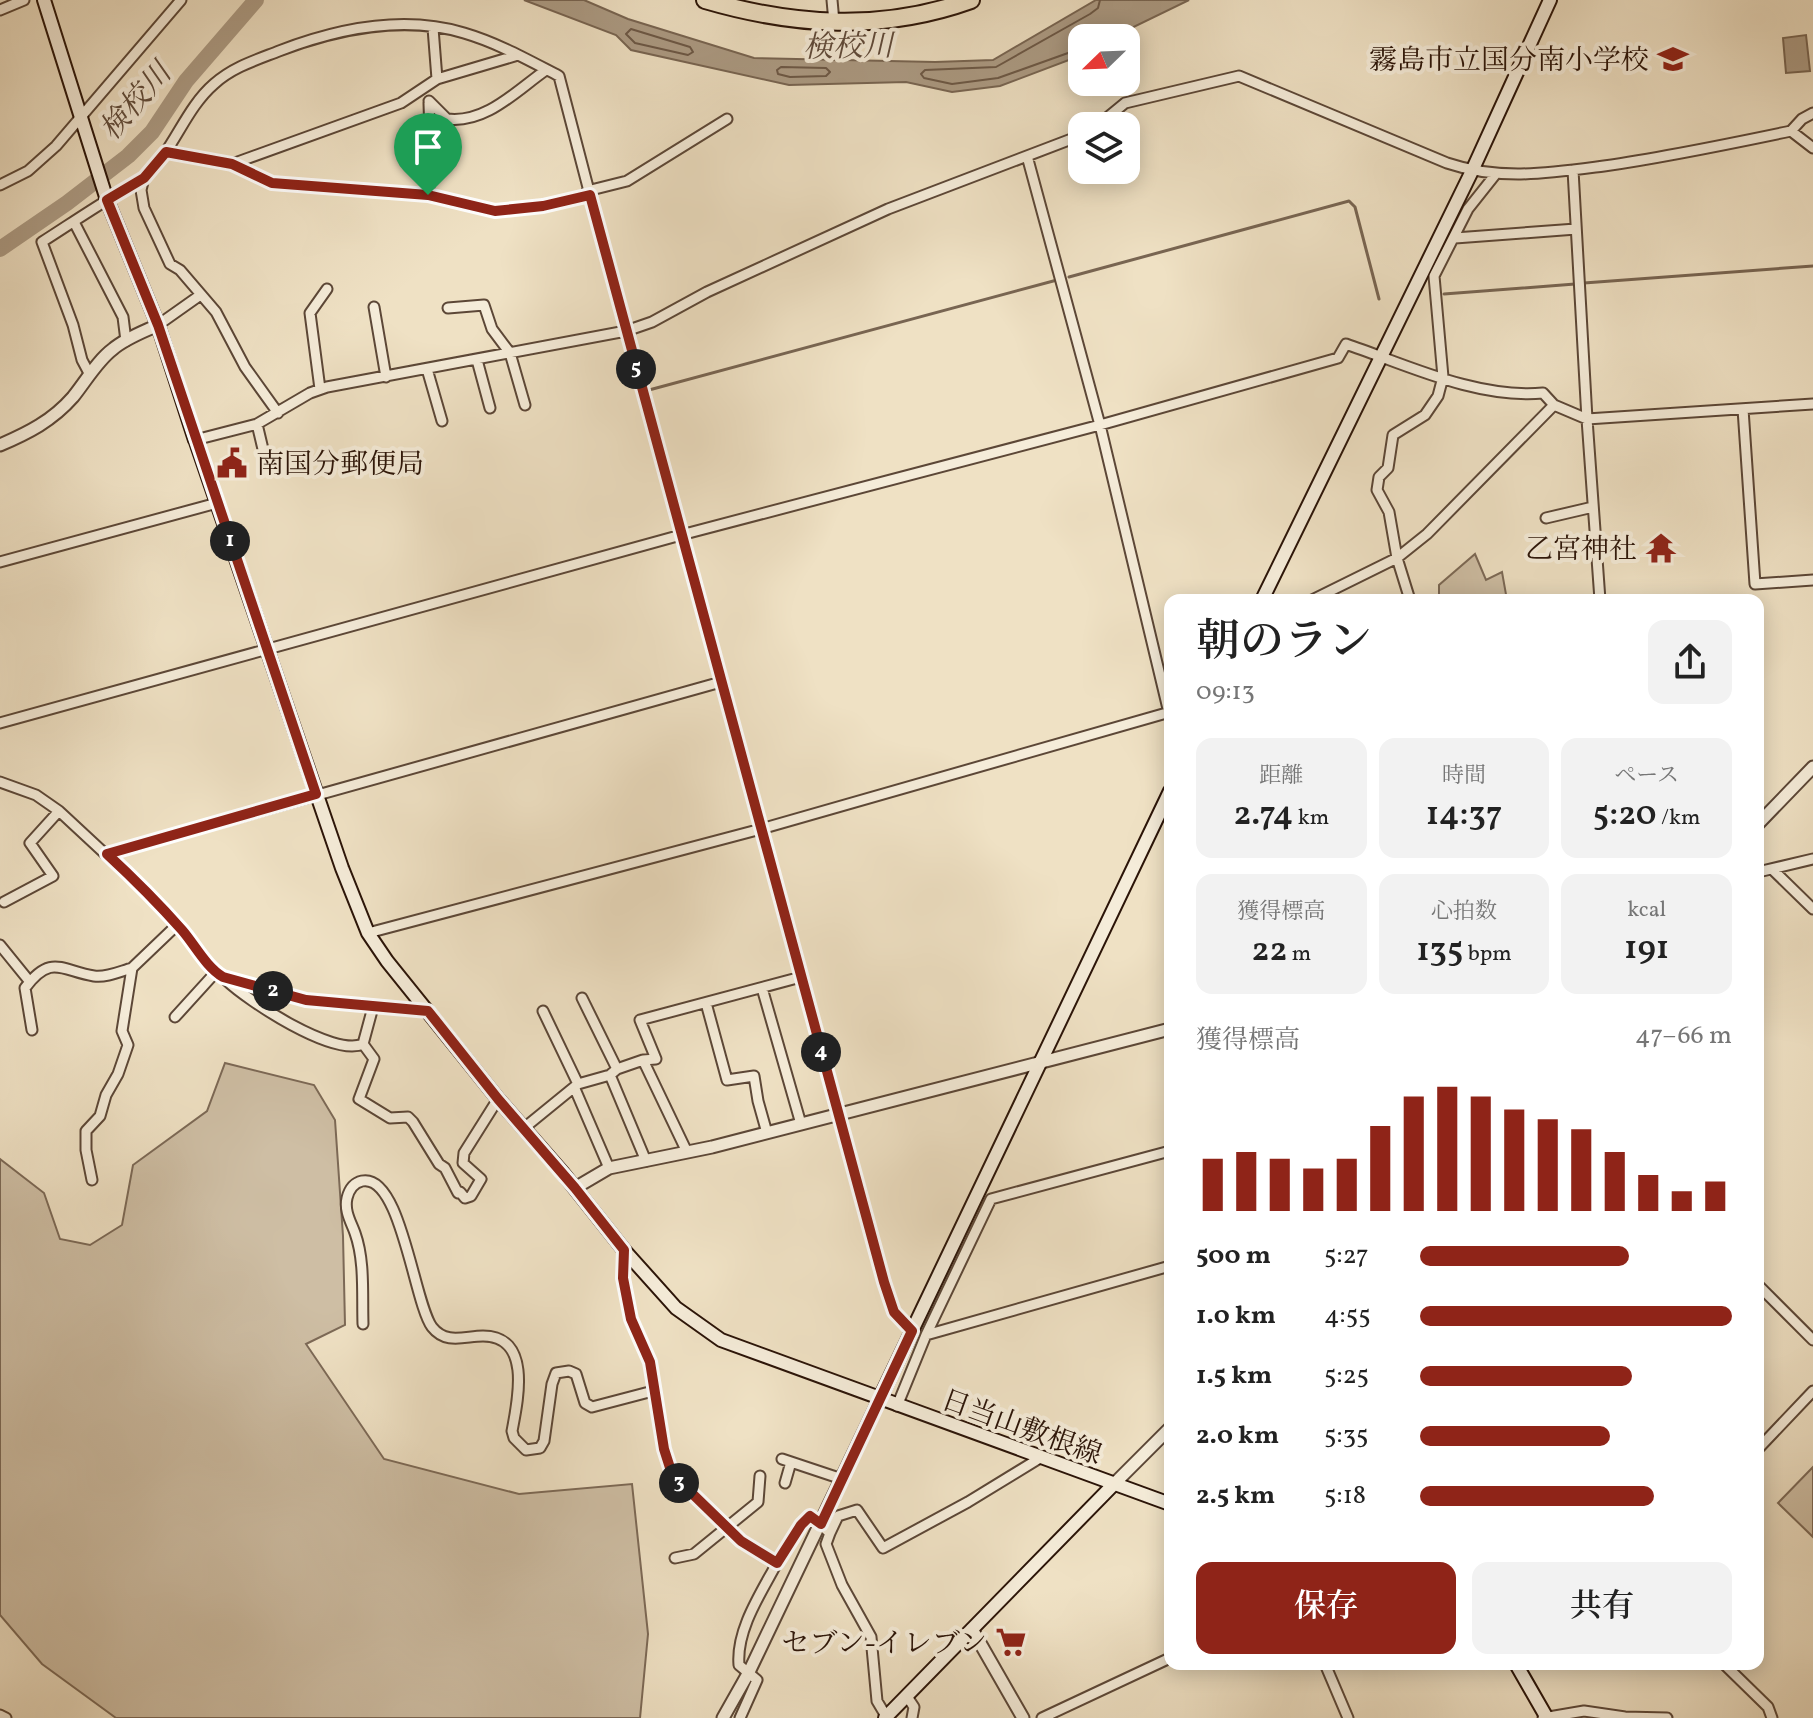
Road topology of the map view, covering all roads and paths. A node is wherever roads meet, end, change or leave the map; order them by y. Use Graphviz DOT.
graph roads {
  1 [pos="24,0"];
  2 [pos="44,0"];
  3 [pos="181,0"];
  4 [pos="705,0"];
  5 [pos="832,0"];
  6 [pos="971,0"];
  7 [pos="1550,0"];
  8 [pos="4,6"];
  9 [pos="834,22"];
  10 [pos="433,28"];
  11 [pos="518,55"];
  12 [pos="546,70"];
  13 [pos="432,82"];
  14 [pos="429,101"];
  15 [pos="1114,112"];
  16 [pos="1813,113"];
  17 [pos="80,116"];
  18 [pos="727,119"];
  19 [pos="1791,131"];
  20 [pos="1068,140"];
  21 [pos="1813,148"];
  22 [pos="166,152"];
  23 [pos="1027,156"];
  24 [pos="232,164"];
  25 [pos="1573,170"];
  26 [pos="1472,171"];
  27 [pos="1495,175"];
  28 [pos="144,178"];
  29 [pos="0,185"];
  30 [pos="588,193"];
  31 [pos="428,195"];
  32 [pos="107,200"];
  33 [pos="74,222"];
  34 [pos="1576,229"];
  35 [pos="1455,238"];
  36 [pos="327,289"];
  37 [pos="199,296"];
  38 [pos="374,307"];
  39 [pos="448,308"];
  40 [pos="158,325"];
  41 [pos="626,331"];
  42 [pos="126,341"];
  43 [pos="510,353"];
  44 [pos="1381,357"];
  45 [pos="477,360"];
  46 [pos="427,369"];
  47 [pos="90,375"];
  48 [pos="386,377"];
  49 [pos="1443,377"];
  50 [pos="320,389"];
  51 [pos="1813,404"];
  52 [pos="525,405"];
  53 [pos="1554,405"];
  54 [pos="490,408"];
  55 [pos="1743,409"];
  56 [pos="278,413"];
  57 [pos="1587,419"];
  58 [pos="442,421"];
  59 [pos="257,424"];
  60 [pos="1100,425"];
  61 [pos="195,440"];
  62 [pos="0,445"];
  63 [pos="267,466"];
  64 [pos="217,503"];
  65 [pos="1593,507"];
  66 [pos="1546,518"];
  67 [pos="681,535"];
  68 [pos="1397,558"];
  69 [pos="0,562"];
  70 [pos="1813,580"];
  71 [pos="1265,594"];
  72 [pos="1324,594"];
  73 [pos="1408,594"];
  74 [pos="1596,594"];
  75 [pos="267,649"];
  76 [pos="721,682"];
  77 [pos="1164,687"];
  78 [pos="1164,714"];
  79 [pos="0,723"];
  80 [pos="1813,767"];
  81 [pos="0,782"];
  82 [pos="316,794"];
  83 [pos="1164,803"];
  84 [pos="59,811"];
  85 [pos="1764,818"];
  86 [pos="761,829"];
  87 [pos="107,854"];
  88 [pos="1813,859"];
  89 [pos="1773,870"];
  90 [pos="1764,871"];
  91 [pos="4,902"];
  92 [pos="1813,909"];
  93 [pos="177,925"];
  94 [pos="368,933"];
  95 [pos="0,945"];
  96 [pos="132,968"];
  97 [pos="219,975"];
  98 [pos="801,977"];
  99 [pos="30,982"];
  100 [pos="762,988"];
  101 [pos="582,998"];
  102 [pos="706,1003"];
  103 [pos="373,1007"];
  104 [pos="428,1011"];
  105 [pos="543,1011"];
  106 [pos="175,1017"];
  107 [pos="32,1030"];
  108 [pos="1164,1031"];
  109 [pos="363,1044"];
  110 [pos="643,1060"];
  111 [pos="1039,1063"];
  112 [pos="614,1072"];
  113 [pos="576,1086"];
  114 [pos="498,1099"];
  115 [pos="838,1116"];
  116 [pos="801,1124"];
  117 [pos="524,1128"];
  118 [pos="767,1133"];
  119 [pos="687,1152"];
  120 [pos="1164,1153"];
  121 [pos="646,1161"];
  122 [pos="609,1168"];
  123 [pos="92,1180"];
  124 [pos="575,1188"];
  125 [pos="624,1250"];
  126 [pos="1164,1268"];
  127 [pos="1764,1291"];
  128 [pos="363,1324"];
  129 [pos="912,1331"];
  130 [pos="926,1335"];
  131 [pos="1813,1340"];
  132 [pos="653,1391"];
  133 [pos="1813,1391"];
  134 [pos="879,1400"];
  135 [pos="897,1406"];
  136 [pos="1164,1434"];
  137 [pos="1764,1443"];
  138 [pos="1040,1458"];
  139 [pos="842,1479"];
  140 [pos="756,1480"];
  141 [pos="785,1483"];
  142 [pos="1113,1485"];
  143 [pos="1164,1502"];
  144 [pos="821,1524"];
  145 [pos="725,1526"];
  146 [pos="830,1533"];
  147 [pos="675,1558"];
  148 [pos="777,1563"];
  149 [pos="972,1629"];
  150 [pos="1164,1661"];
  151 [pos="1328,1670"];
  152 [pos="1519,1670"];
  153 [pos="1730,1670"];
  154 [pos="749,1672"];
  155 [pos="906,1695"];
  156 [pos="0,1715"];
  157 [pos="886,1717"];
  158 [pos="1545,1717"];
  159 [pos="6,1718"];
  160 [pos="723,1718"];
  161 [pos="740,1718"];
  162 [pos="912,1718"];
  163 [pos="1023,1718"];
  164 [pos="1042,1718"];
  165 [pos="1348,1718"];
  166 [pos="1667,1718"];
  167 [pos="1772,1718"];
  1 -- 8 [label="street"];
  2 -- 17 [label="main road, 日当山敷根線"];
  3 -- 17 [label="street"];
  4 -- 9 [label="highway"];
  5 -- 9 [label="street"];
  6 -- 9 [label="highway"];
  7 -- 26 [label="main road"];
  10 -- 11 [label="street"];
  10 -- 13 [label="street"];
  10 -- 22 [label="street"];
  11 -- 12 [label="street"];
  11 -- 13 [label="street"];
  12 -- 14 [label="street"];
  12 -- 30 [label="street"];
  13 -- 14 [label="street"];
  13 -- 24 [label="street"];
  14 -- 31 [label="street"];
  15 -- 26 [label="street"];
  16 -- 19 [label="street"];
  17 -- 29 [label="street"];
  17 -- 32 [label="main road, 日当山敷根線"];
  18 -- 30 [label="street"];
  19 -- 21 [label="street"];
  19 -- 25 [label="street"];
  20 -- 23 [label="street"];
  22 -- 24 [label="street"];
  22 -- 28 [label="street"];
  23 -- 41 [label="street"];
  23 -- 60 [label="street"];
  24 -- 31 [label="street"];
  25 -- 27 [label="street"];
  25 -- 34 [label="street"];
  26 -- 27 [label="street"];
  26 -- 44 [label="main road"];
  27 -- 35 [label="street"];
  28 -- 32 [label="street"];
  28 -- 37 [label="street"];
  30 -- 31 [label="street"];
  30 -- 41 [label="street"];
  32 -- 33 [label="street"];
  32 -- 40 [label="main road, 日当山敷根線"];
  33 -- 42 [label="street"];
  33 -- 47 [label="street"];
  34 -- 35 [label="street"];
  34 -- 57 [label="street"];
  35 -- 49 [label="street"];
  36 -- 50 [label="street"];
  37 -- 40 [label="street"];
  37 -- 56 [label="street"];
  38 -- 48 [label="street"];
  39 -- 43 [label="street"];
  40 -- 42 [label="street"];
  40 -- 61 [label="main road, 日当山敷根線"];
  41 -- 43 [label="street"];
  41 -- 67 [label="street"];
  42 -- 47 [label="street"];
  43 -- 45 [label="street"];
  43 -- 52 [label="street"];
  44 -- 49 [label="street"];
  44 -- 60 [label="street"];
  44 -- 71 [label="main road"];
  45 -- 46 [label="street"];
  45 -- 54 [label="street"];
  46 -- 48 [label="street"];
  46 -- 58 [label="street"];
  47 -- 62 [label="street"];
  48 -- 50 [label="street"];
  49 -- 53 [label="street"];
  49 -- 68 [label="street"];
  50 -- 56 [label="street"];
  51 -- 55 [label="street"];
  53 -- 57 [label="street"];
  53 -- 68 [label="street"];
  55 -- 57 [label="street"];
  55 -- 70 [label="street"];
  56 -- 59 [label="street"];
  57 -- 65 [label="street"];
  59 -- 61 [label="street"];
  59 -- 63 [label="street"];
  60 -- 67 [label="street"];
  60 -- 77 [label="street"];
  61 -- 64 [label="main road, 日当山敷根線"];
  64 -- 69 [label="street"];
  64 -- 75 [label="main road, 日当山敷根線"];
  65 -- 66 [label="street"];
  65 -- 74 [label="street"];
  67 -- 75 [label="street"];
  67 -- 76 [label="street"];
  68 -- 72 [label="street"];
  68 -- 73 [label="street"];
  75 -- 79 [label="street"];
  75 -- 82 [label="main road, 日当山敷根線"];
  76 -- 82 [label="street"];
  76 -- 86 [label="street"];
  78 -- 86 [label="street"];
  80 -- 85 [label="street"];
  81 -- 84 [label="street"];
  82 -- 87 [label="street"];
  82 -- 94 [label="main road, 日当山敷根線"];
  83 -- 111 [label="main road"];
  84 -- 87 [label="street"];
  84 -- 91 [label="street"];
  86 -- 94 [label="street"];
  86 -- 98 [label="street"];
  87 -- 93 [label="street"];
  88 -- 89 [label="street"];
  89 -- 90 [label="street"];
  89 -- 92 [label="street"];
  93 -- 96 [label="street"];
  93 -- 97 [label="street"];
  94 -- 104 [label="main road, 日当山敷根線"];
  95 -- 99 [label="street"];
  96 -- 99 [label="street"];
  96 -- 123 [label="street"];
  97 -- 103 [label="street"];
  97 -- 106 [label="street"];
  97 -- 109 [label="street"];
  98 -- 100 [label="street"];
  98 -- 115 [label="street"];
  99 -- 107 [label="street"];
  100 -- 102 [label="street"];
  100 -- 116 [label="street"];
  101 -- 112 [label="street"];
  102 -- 110 [label="street"];
  102 -- 118 [label="street"];
  103 -- 104 [label="street"];
  103 -- 109 [label="street"];
  104 -- 114 [label="main road, 日当山敷根線"];
  105 -- 113 [label="street"];
  108 -- 111 [label="street"];
  109 -- 114 [label="street"];
  110 -- 112 [label="street"];
  110 -- 119 [label="street"];
  111 -- 115 [label="street"];
  111 -- 129 [label="main road"];
  112 -- 113 [label="street"];
  112 -- 121 [label="street"];
  113 -- 117 [label="street"];
  113 -- 122 [label="street"];
  114 -- 117 [label="main road, 日当山敷根線"];
  115 -- 116 [label="street"];
  115 -- 129 [label="street"];
  116 -- 118 [label="street"];
  117 -- 124 [label="main road, 日当山敷根線"];
  118 -- 119 [label="street"];
  119 -- 121 [label="street"];
  120 -- 130 [label="street"];
  121 -- 122 [label="street"];
  122 -- 124 [label="street"];
  124 -- 125 [label="main road, 日当山敷根線"];
  125 -- 132 [label="street"];
  125 -- 134 [label="main road, 日当山敷根線"];
  126 -- 130 [label="street"];
  127 -- 131 [label="street"];
  128 -- 132 [label="street"];
  129 -- 134 [label="main road"];
  130 -- 135 [label="street"];
  132 -- 145 [label="street"];
  133 -- 137 [label="street"];
  134 -- 135 [label="main road, 日当山敷根線"];
  134 -- 139 [label="street"];
  135 -- 138 [label="main road, 日当山敷根線"];
  136 -- 142 [label="street"];
  138 -- 142 [label="main road, 日当山敷根線"];
  138 -- 146 [label="street"];
  139 -- 141 [label="street"];
  139 -- 144 [label="street"];
  140 -- 145 [label="street"];
  142 -- 143 [label="main road"];
  142 -- 149 [label="main road, 日当山敷根線"];
  144 -- 146 [label="street"];
  144 -- 148 [label="street"];
  144 -- 154 [label="street"];
  145 -- 147 [label="street"];
  145 -- 148 [label="street"];
  146 -- 157 [label="street"];
  148 -- 154 [label="street"];
  149 -- 155 [label="main road, 日当山敷根線"];
  149 -- 163 [label="street"];
  150 -- 164 [label="street"];
  151 -- 165 [label="street"];
  152 -- 158 [label="main road"];
  153 -- 167 [label="street"];
  154 -- 160 [label="street"];
  154 -- 161 [label="street"];
  155 -- 157 [label="main road, 日当山敷根線"];
  155 -- 162 [label="street"];
  156 -- 159 [label="street"];
  158 -- 166 [label="street"];
}
